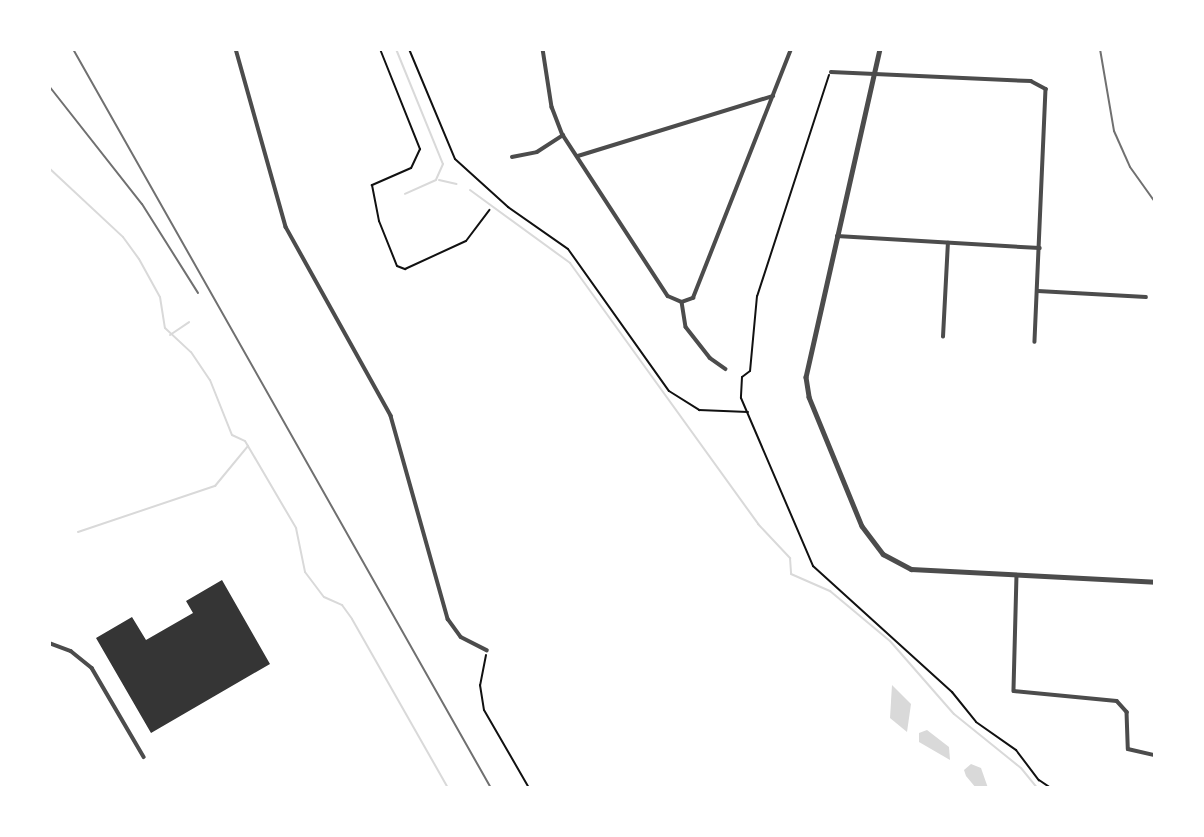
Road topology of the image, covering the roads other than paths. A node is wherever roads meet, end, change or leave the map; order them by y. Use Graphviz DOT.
graph roads {
  1 [pos="236,49"];
  2 [pos="543,49"];
  3 [pos="790,49"];
  4 [pos="880,49"];
  5 [pos="831,72"];
  6 [pos="874,73"];
  7 [pos="773,96"];
  8 [pos="563,135"];
  9 [pos="577,156"];
  10 [pos="512,157"];
  11 [pos="837,236"];
  12 [pos="948,243"];
  13 [pos="1040,248"];
  14 [pos="1038,291"];
  15 [pos="1146,297"];
  16 [pos="682,302"];
  17 [pos="943,337"];
  18 [pos="1035,342"];
  19 [pos="726,369"];
  20 [pos="1017,574"];
  21 [pos="1155,582"];
  22 [pos="49,643"];
  23 [pos="487,650"];
  24 [pos="1155,755"];
  25 [pos="144,757"];
  1 -- 23 [label="street"];
  2 -- 8 [label="street"];
  3 -- 7 [label="street"];
  4 -- 6 [label="street"];
  5 -- 6 [label="street"];
  6 -- 11 [label="street"];
  6 -- 13 [label="street"];
  7 -- 9 [label="street"];
  7 -- 16 [label="street"];
  8 -- 9 [label="street"];
  8 -- 10 [label="street"];
  9 -- 16 [label="street"];
  11 -- 12 [label="street"];
  11 -- 20 [label="street"];
  12 -- 13 [label="street"];
  12 -- 17 [label="street"];
  13 -- 14 [label="street"];
  14 -- 15 [label="street"];
  14 -- 18 [label="street"];
  16 -- 19 [label="street"];
  20 -- 21 [label="street"];
  20 -- 24 [label="street"];
  22 -- 25 [label="street"];
}
